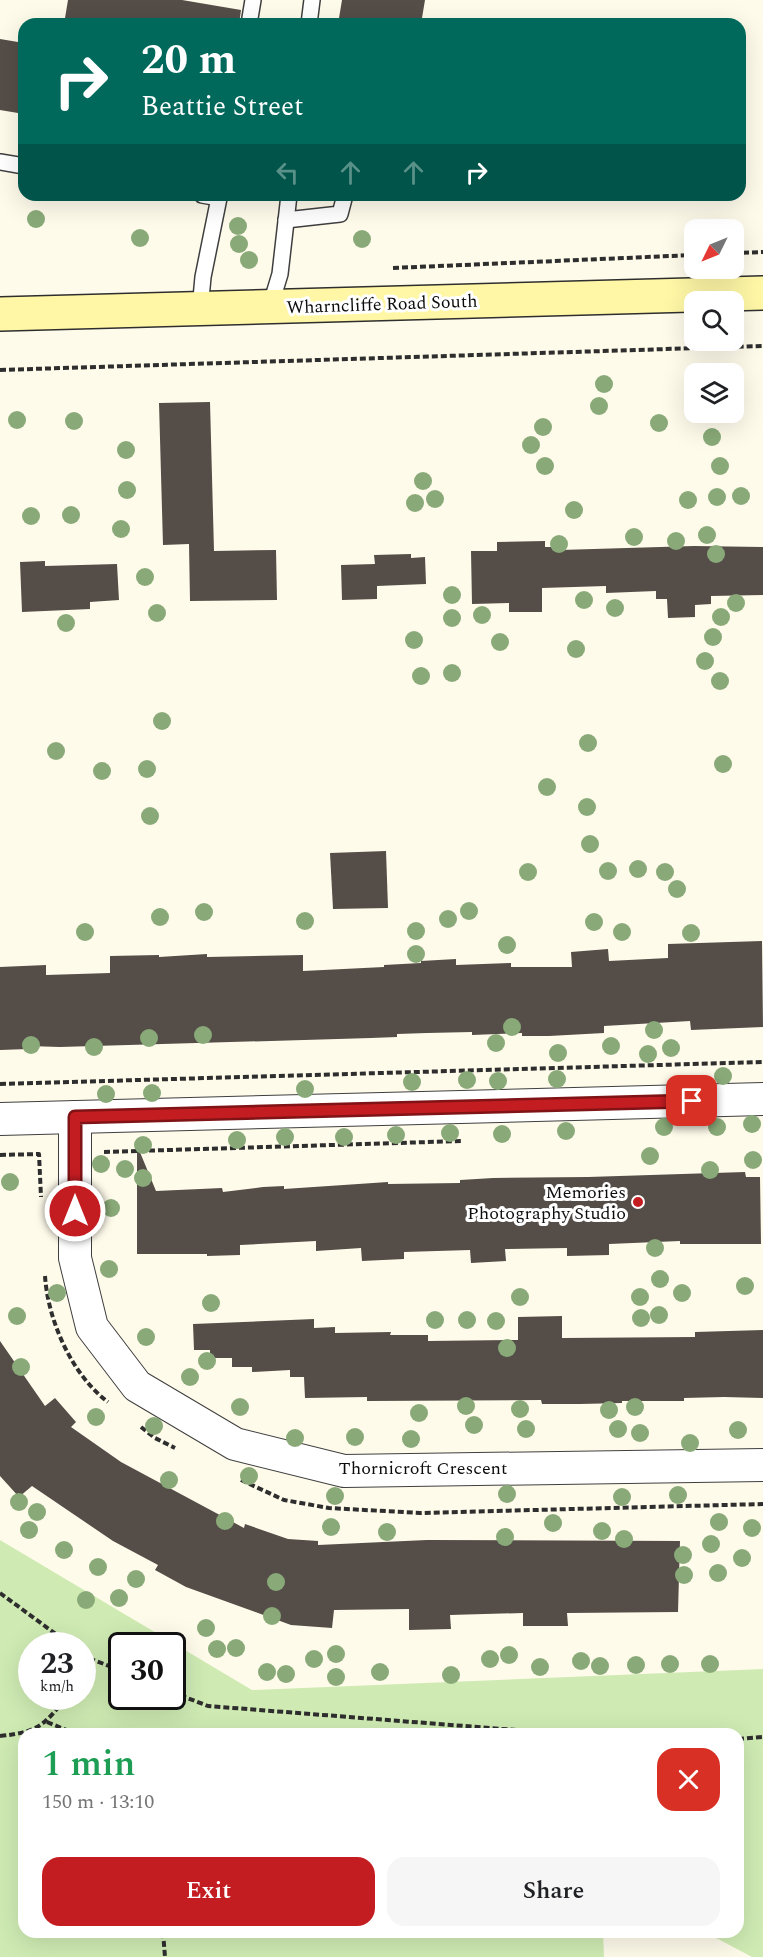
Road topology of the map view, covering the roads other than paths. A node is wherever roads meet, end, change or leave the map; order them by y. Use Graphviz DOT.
graph roads {
  1 [pos="253,0"];
  2 [pos="312,0"];
  3 [pos="250,18"];
  4 [pos="310,18"];
  5 [pos="0,162"];
  6 [pos="18,165"];
  7 [pos="218,201"];
  8 [pos="288,201"];
  9 [pos="343,201"];
  10 [pos="286,220"];
  11 [pos="763,293"];
  12 [pos="270,307"];
  13 [pos="200,309"];
  14 [pos="0,314"];
  15 [pos="763,1099"];
  16 [pos="75,1117"];
  17 [pos="0,1119"];
  18 [pos="763,1465"];
  1 -- 3 [label="lane"];
  2 -- 4 [label="lane"];
  5 -- 6 [label="lane"];
  7 -- 13 [label="lane"];
  8 -- 10 [label="lane"];
  9 -- 10 [label="lane"];
  10 -- 12 [label="lane"];
  11 -- 12 [label="main road, Wharncliffe Road South"];
  12 -- 13 [label="main road, Wharncliffe Road South"];
  13 -- 14 [label="main road, Wharncliffe Road South"];
  15 -- 16 [label="street"];
  16 -- 17 [label="street"];
  16 -- 18 [label="street, Thornicroft Crescent"];
}
